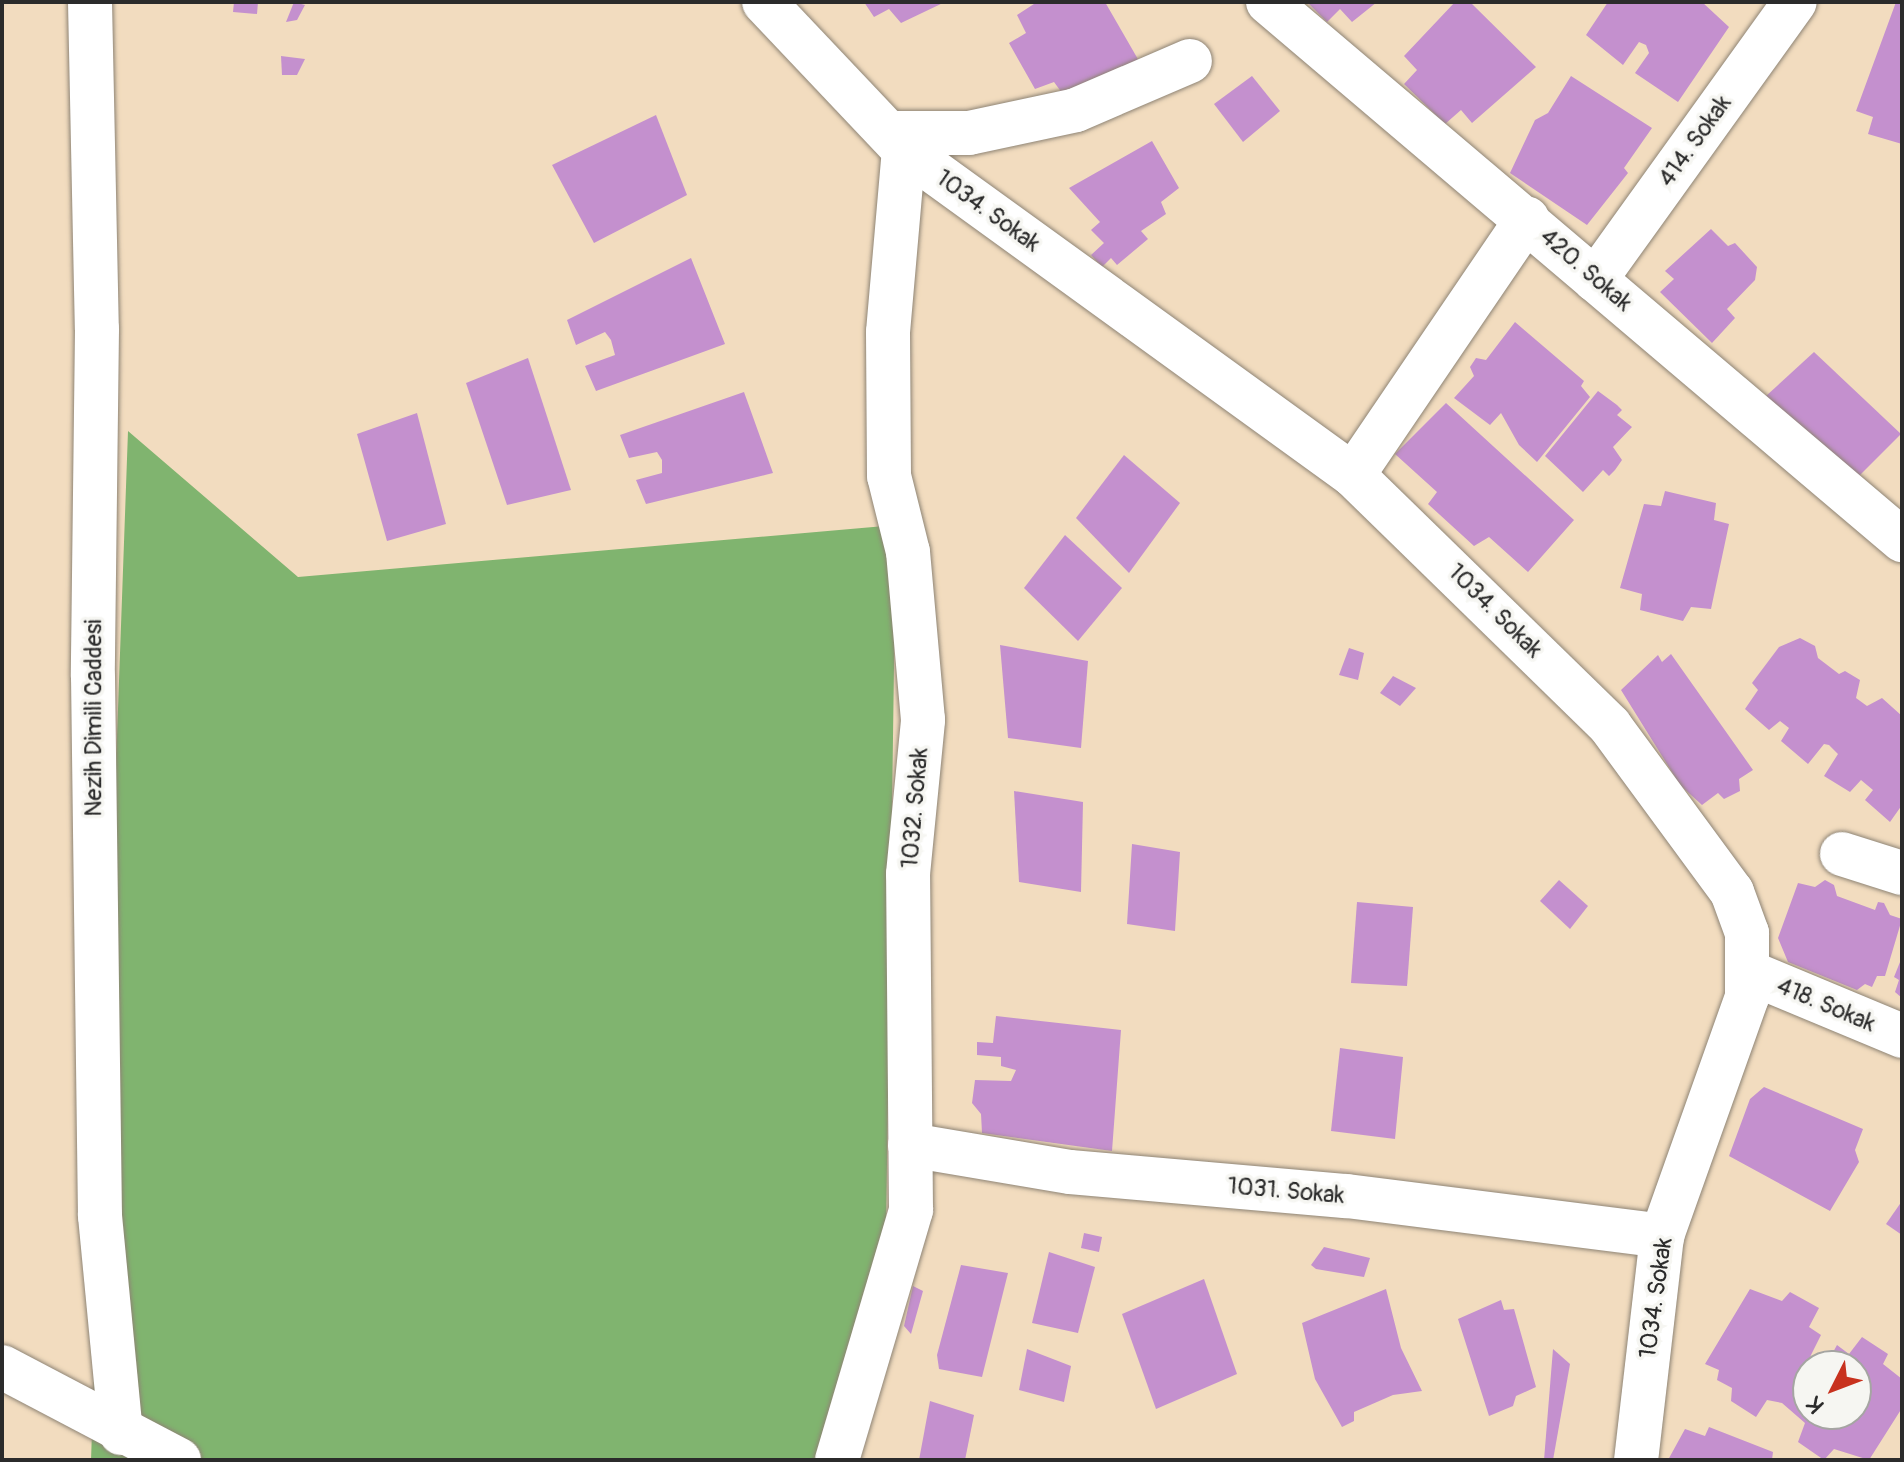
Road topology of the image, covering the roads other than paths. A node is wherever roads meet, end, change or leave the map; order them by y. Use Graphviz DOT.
graph roads {
  1 [pos="90,2"];
  2 [pos="764,2"];
  3 [pos="1268,2"];
  4 [pos="1795,2"];
  5 [pos="1190,61"];
  6 [pos="896,141"];
  7 [pos="1527,219"];
  8 [pos="1595,280"];
  9 [pos="1353,475"];
  10 [pos="1902,540"];
  11 [pos="1842,854"];
  12 [pos="1902,873"];
  13 [pos="1751,973"];
  14 [pos="1902,1036"];
  15 [pos="910,1145"];
  16 [pos="1662,1236"];
  17 [pos="2,1367"];
  18 [pos="121,1433"];
  19 [pos="179,1460"];
  20 [pos="837,1460"];
  21 [pos="1636,1460"];
  1 -- 18 [label="street, Nezih Dimili Caddesi"];
  2 -- 6 [label="street, 1034. Sokak"];
  3 -- 7 [label="street, 420. Sokak"];
  4 -- 8 [label="street, 414. Sokak"];
  5 -- 6 [label="street"];
  6 -- 9 [label="street, 1034. Sokak"];
  6 -- 15 [label="street, 1032. Sokak"];
  7 -- 8 [label="street, 420. Sokak"];
  7 -- 9 [label="street"];
  8 -- 10 [label="street, 420. Sokak"];
  9 -- 13 [label="street, 1034. Sokak"];
  11 -- 12 [label="street"];
  13 -- 14 [label="street, 418. Sokak"];
  13 -- 16 [label="street, 1034. Sokak"];
  15 -- 16 [label="street, 1031. Sokak"];
  15 -- 20 [label="street, 1032. Sokak"];
  16 -- 21 [label="street, 1034. Sokak"];
  17 -- 18 [label="street"];
  18 -- 19 [label="street"];
}
